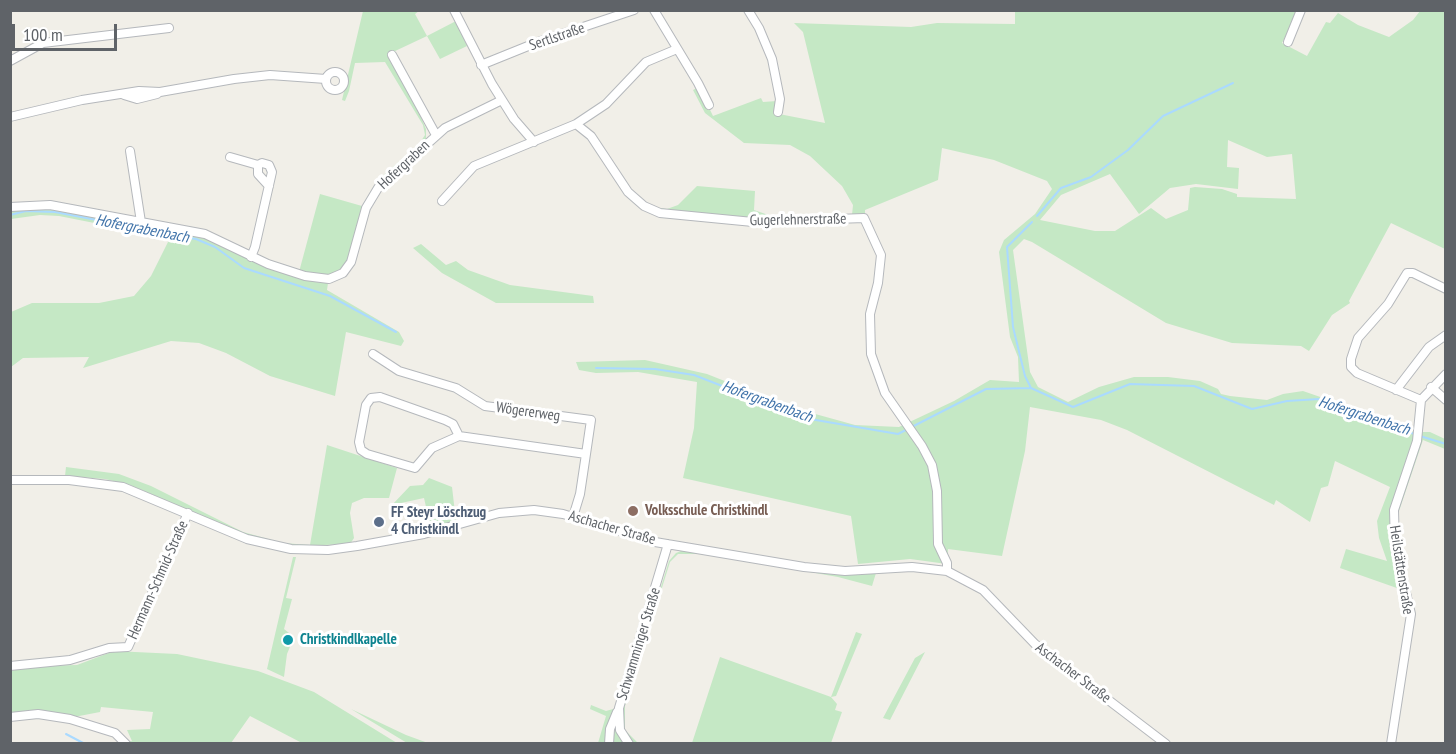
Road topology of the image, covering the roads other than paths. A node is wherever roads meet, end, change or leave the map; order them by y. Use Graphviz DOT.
graph roads {
  1 [pos="453,10"];
  2 [pos="634,10"];
  3 [pos="654,10"];
  4 [pos="748,10"];
  5 [pos="1301,10"];
  6 [pos="169,28"];
  7 [pos="1288,42"];
  8 [pos="677,49"];
  9 [pos="392,55"];
  10 [pos="10,61"];
  11 [pos="481,65"];
  12 [pos="326,79"];
  13 [pos="502,100"];
  14 [pos="709,105"];
  15 [pos="778,112"];
  16 [pos="10,117"];
  17 [pos="576,124"];
  18 [pos="436,135"];
  19 [pos="534,142"];
  20 [pos="130,151"];
  21 [pos="230,157"];
  22 [pos="258,165"];
  23 [pos="269,186"];
  24 [pos="442,201"];
  25 [pos="10,207"];
  26 [pos="141,222"];
  27 [pos="251,256"];
  28 [pos="1446,289"];
  29 [pos="1446,335"];
  30 [pos="373,354"];
  31 [pos="1446,374"];
  32 [pos="1431,387"];
  33 [pos="1396,390"];
  34 [pos="1421,400"];
  35 [pos="1446,400"];
  36 [pos="459,436"];
  37 [pos="586,454"];
  38 [pos="10,480"];
  39 [pos="188,513"];
  40 [pos="573,517"];
  41 [pos="668,544"];
  42 [pos="947,571"];
  43 [pos="10,666"];
  44 [pos="619,708"];
  45 [pos="10,717"];
  46 [pos="126,742"];
  47 [pos="609,744"];
  48 [pos="629,744"];
  49 [pos="1166,744"];
  50 [pos="1391,744"];
  1 -- 11 [label="street"];
  2 -- 11 [label="street, Sertlstraße"];
  3 -- 8 [label="street"];
  4 -- 15 [label="street"];
  5 -- 7 [label="street"];
  6 -- 10 [label="street"];
  8 -- 14 [label="street"];
  8 -- 17 [label="street"];
  9 -- 18 [label="street, Hofergraben"];
  11 -- 13 [label="street"];
  12 -- 16 [label="street"];
  13 -- 18 [label="street, Hofergraben"];
  13 -- 19 [label="street"];
  17 -- 19 [label="street"];
  17 -- 42 [label="street, Gugerlehnerstraße"];
  18 -- 27 [label="street, Hofergraben"];
  19 -- 24 [label="street"];
  20 -- 26 [label="street"];
  21 -- 22 [label="street"];
  22 -- 23 [label="street"];
  22 -- 23 [label="street"];
  23 -- 27 [label="street"];
  25 -- 26 [label="street, Hofergraben"];
  26 -- 27 [label="street, Hofergraben"];
  28 -- 33 [label="street"];
  29 -- 33 [label="street"];
  30 -- 37 [label="street, Wögererweg"];
  31 -- 32 [label="street"];
  32 -- 34 [label="street"];
  32 -- 35 [label="street"];
  33 -- 34 [label="street"];
  34 -- 50 [label="street, Heilstättenstraße"];
  36 -- 36 [label="street"];
  36 -- 37 [label="street"];
  37 -- 40 [label="street, Wögererweg"];
  38 -- 39 [label="street, Aschacher Straße"];
  39 -- 40 [label="street, Aschacher Straße"];
  39 -- 43 [label="street, Hermann-Schmid-Straße"];
  40 -- 41 [label="street, Aschacher Straße"];
  41 -- 42 [label="street, Aschacher Straße"];
  41 -- 44 [label="street, Schwamminger Straße"];
  42 -- 49 [label="street, Aschacher Straße"];
  44 -- 47 [label="street"];
  44 -- 48 [label="street, Schwamminger Straße"];
  45 -- 46 [label="street"];
}
